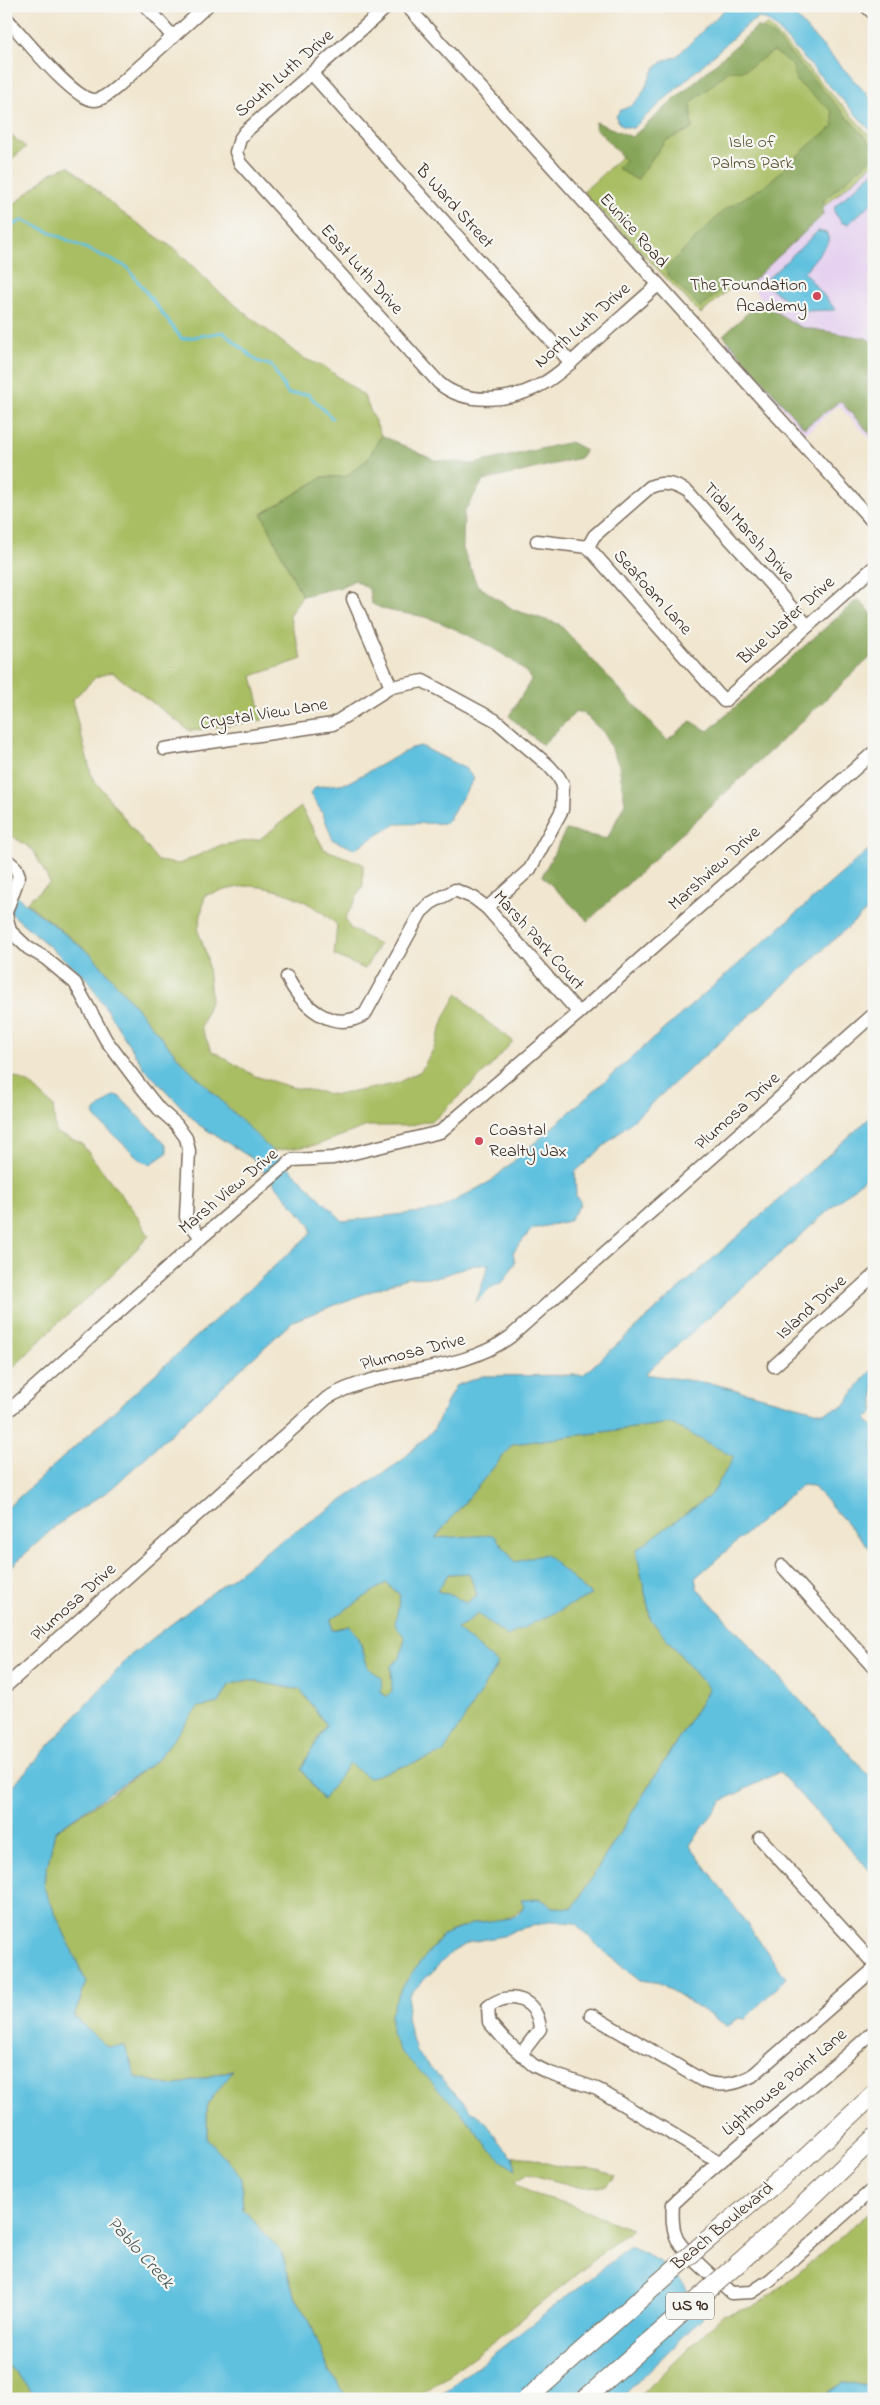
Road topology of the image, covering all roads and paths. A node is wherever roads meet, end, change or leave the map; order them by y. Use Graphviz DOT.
graph roads {
  1 [pos="146,6"];
  2 [pos="207,6"];
  3 [pos="388,6"];
  4 [pos="407,6"];
  5 [pos="866,6"];
  6 [pos="874,14"];
  7 [pos="6,18"];
  8 [pos="173,37"];
  9 [pos="312,74"];
  10 [pos="236,152"];
  11 [pos="658,285"];
  12 [pos="570,363"];
  13 [pos="470,398"];
  14 [pos="874,523"];
  15 [pos="537,541"];
  16 [pos="588,548"];
  17 [pos="874,567"];
  18 [pos="353,599"];
  19 [pos="808,626"];
  20 [pos="391,687"];
  21 [pos="724,701"];
  22 [pos="164,748"];
  23 [pos="874,752"];
  24 [pos="6,859"];
  25 [pos="487,908"];
  26 [pos="6,913"];
  27 [pos="287,977"];
  28 [pos="579,1013"];
  29 [pos="874,1014"];
  30 [pos="201,1238"];
  31 [pos="874,1275"];
  32 [pos="774,1366"];
  33 [pos="6,1413"];
  34 [pos="782,1566"];
  35 [pos="874,1668"];
  36 [pos="6,1686"];
  37 [pos="760,1838"];
  38 [pos="874,1964"];
  39 [pos="874,1969"];
  40 [pos="592,2015"];
  41 [pos="874,2031"];
  42 [pos="521,2054"];
  43 [pos="874,2094"];
  44 [pos="874,2138"];
  45 [pos="719,2162"];
  46 [pos="874,2188"];
  47 [pos="527,2399"];
  48 [pos="585,2399"];
  1 -- 8 [label="street"];
  2 -- 8 [label="street"];
  3 -- 9 [label="street, South Luth Drive"];
  4 -- 11 [label="street, Eunice Road"];
  5 -- 6 [label="street"];
  7 -- 8 [label="street"];
  9 -- 10 [label="street, South Luth Drive"];
  9 -- 12 [label="street, B Ward Street"];
  10 -- 13 [label="street, East Luth Drive"];
  11 -- 12 [label="street, North Luth Drive"];
  11 -- 14 [label="street, Eunice Road"];
  12 -- 13 [label="street, North Luth Drive"];
  15 -- 16 [label="street, Seafoam Lane"];
  16 -- 19 [label="street, Tidal Marsh Drive"];
  16 -- 21 [label="street, Seafoam Lane"];
  17 -- 19 [label="street, Blue Water Drive"];
  18 -- 20 [label="street"];
  19 -- 21 [label="street, Blue Water Drive"];
  20 -- 22 [label="street, Crystal View Lane"];
  20 -- 25 [label="street, Crystal View Lane"];
  23 -- 28 [label="street, Marshview Drive"];
  24 -- 26 [label="street"];
  25 -- 27 [label="street, Marsh Park Court"];
  25 -- 28 [label="street, Marsh Park Court"];
  26 -- 30 [label="street"];
  28 -- 30 [label="street, Marsh View Drive"];
  29 -- 36 [label="street, Plumosa Drive"];
  30 -- 33 [label="street, Marsh View Drive"];
  31 -- 32 [label="street, Island Drive"];
  34 -- 35 [label="street"];
  37 -- 38 [label="street"];
  39 -- 40 [label="street"];
  41 -- 45 [label="street, Lighthouse Point Lane"];
  42 -- 42 [label="street, Lighthouse Point Lane"];
  42 -- 45 [label="street, Lighthouse Point Lane"];
  43 -- 47 [label="highway, Beach Boulevard / US 90, bridge"];
  44 -- 48 [label="highway, US 90, bridge"];
  45 -- 46 [label="street, Lighthouse Point Lane"];
}
